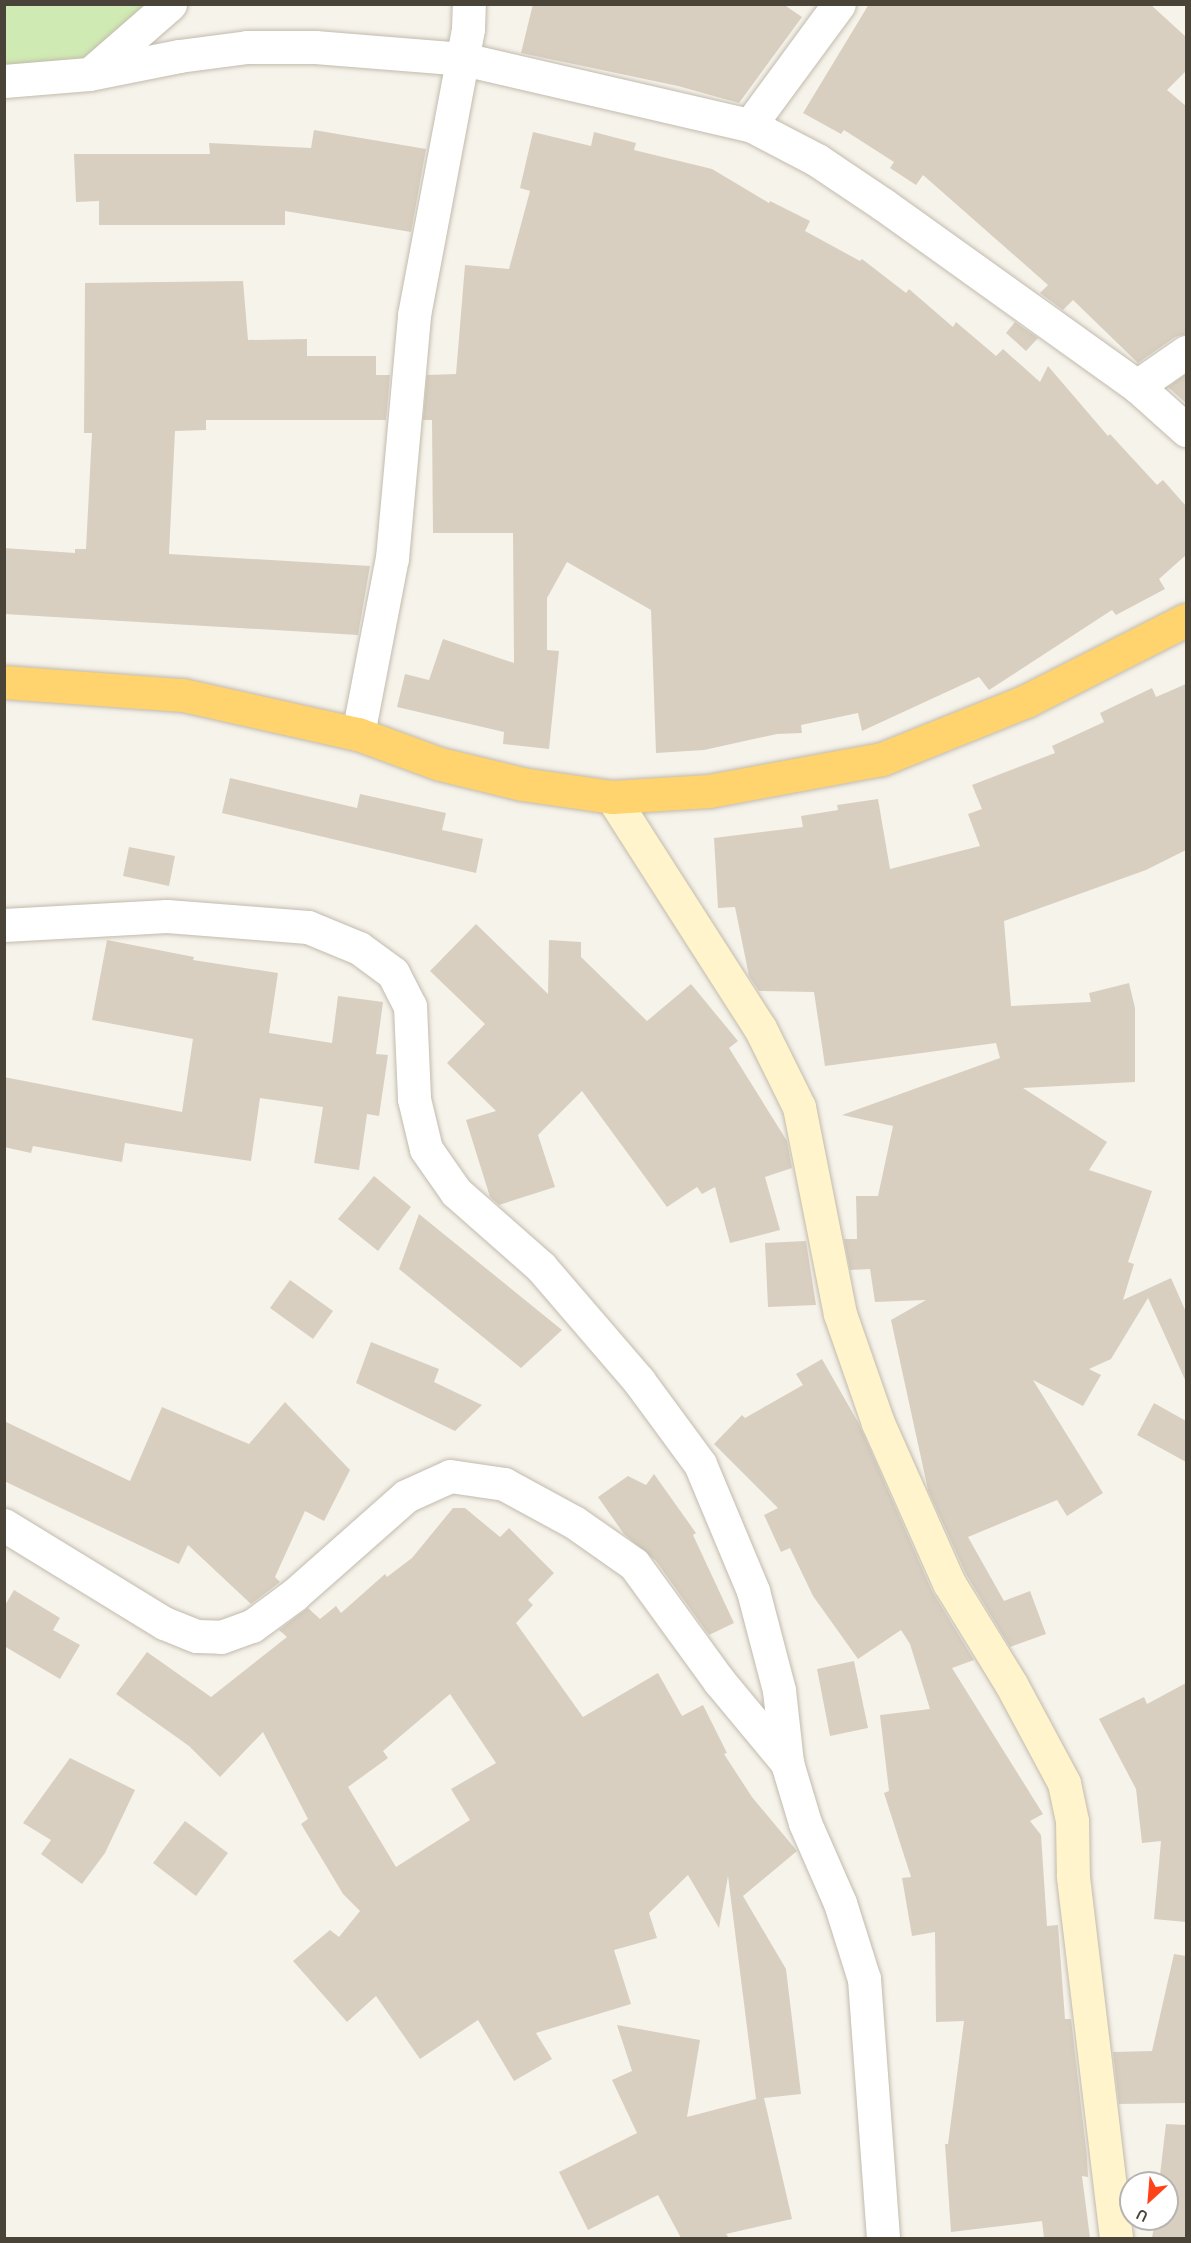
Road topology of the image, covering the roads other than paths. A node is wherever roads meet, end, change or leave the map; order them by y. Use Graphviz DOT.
graph roads {
  1 [pos="171,4"];
  2 [pos="469,4"];
  3 [pos="839,4"];
  4 [pos="463,59"];
  5 [pos="89,74"];
  6 [pos="4,81"];
  7 [pos="750,125"];
  8 [pos="1186,352"];
  9 [pos="1137,386"];
  10 [pos="1186,430"];
  11 [pos="1186,620"];
  12 [pos="4,682"];
  13 [pos="358,735"];
  14 [pos="612,797"];
  15 [pos="4,925"];
  16 [pos="4,1525"];
  17 [pos="787,1763"];
  18 [pos="883,2238"];
  19 [pos="1116,2238"];
  1 -- 5 [label="street"];
  2 -- 4 [label="street"];
  3 -- 7 [label="street"];
  4 -- 5 [label="street"];
  4 -- 7 [label="street"];
  4 -- 13 [label="street"];
  5 -- 6 [label="street"];
  7 -- 9 [label="street"];
  8 -- 9 [label="street"];
  9 -- 10 [label="street"];
  11 -- 14 [label="highway"];
  12 -- 13 [label="highway"];
  13 -- 14 [label="highway"];
  14 -- 19 [label="street"];
  15 -- 17 [label="street"];
  16 -- 17 [label="street"];
  17 -- 18 [label="street"];
}
